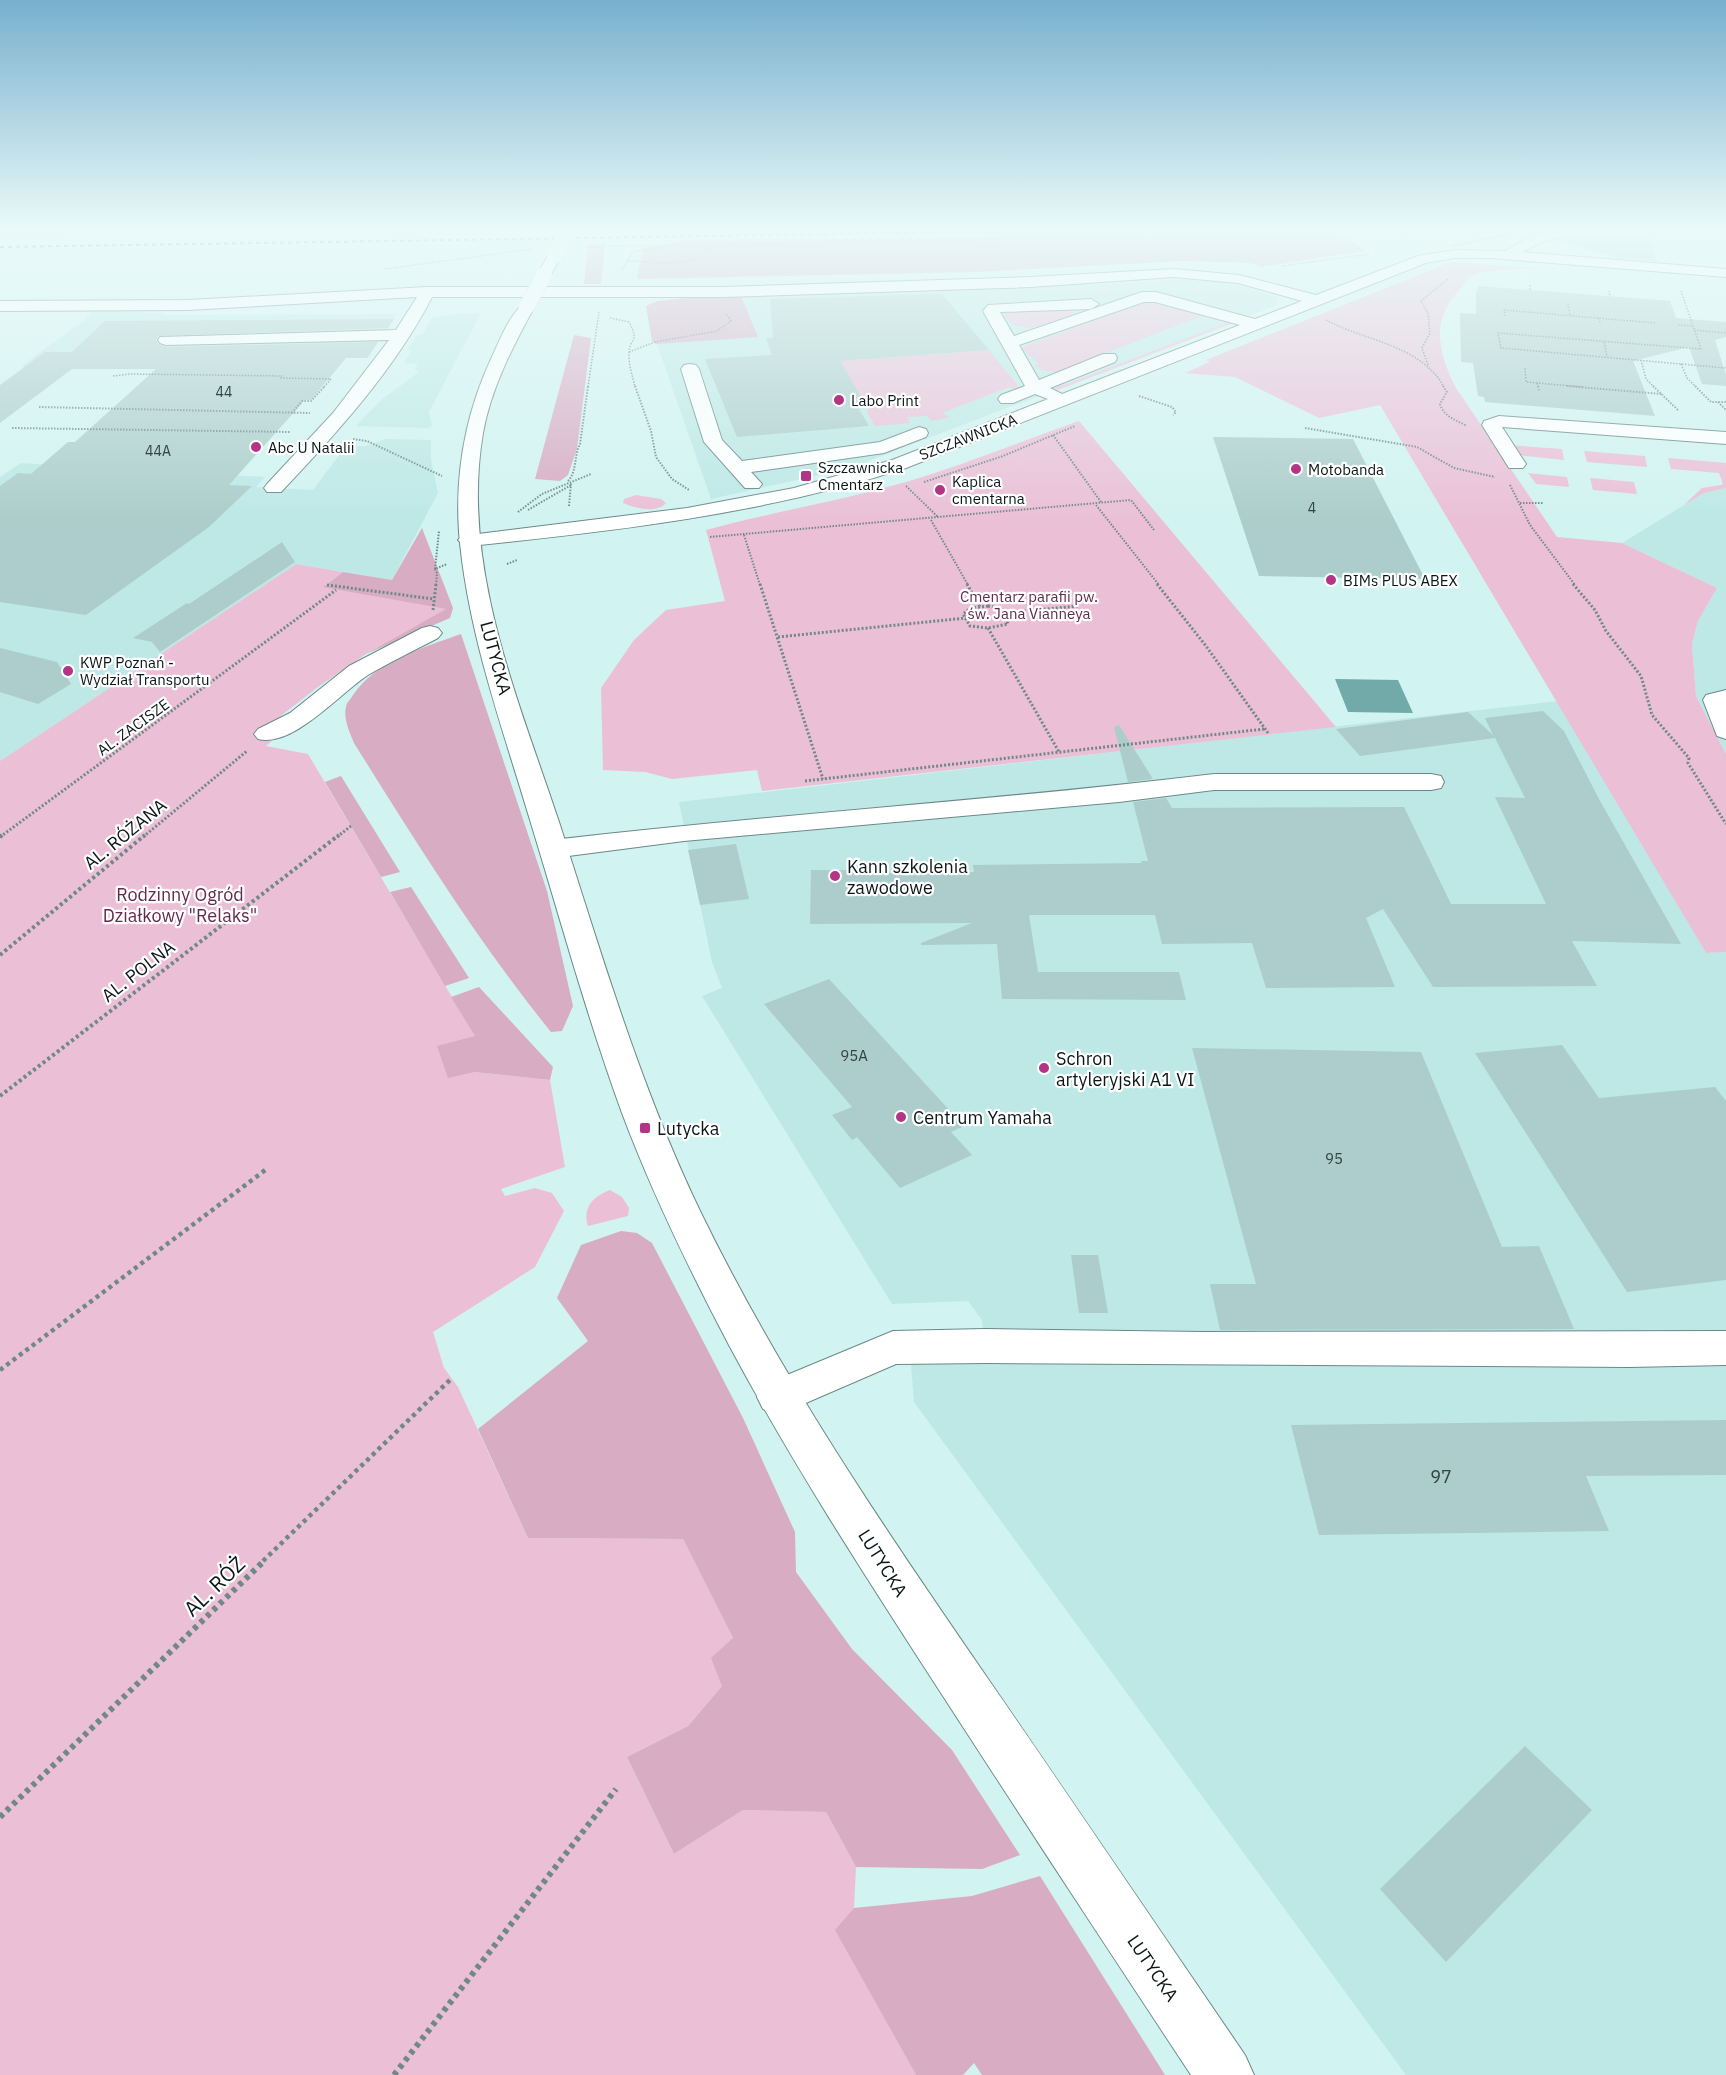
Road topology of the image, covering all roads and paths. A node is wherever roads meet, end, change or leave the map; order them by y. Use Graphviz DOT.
graph roads {
  1 [pos="1693,326"];
  2 [pos="410,327"];
  3 [pos="515,327"];
  4 [pos="597,327"];
  5 [pos="632,327"];
  6 [pos="725,327"];
  7 [pos="1000,327"];
  8 [pos="1057,327"];
  9 [pos="1195,327"];
  10 [pos="1247,327"];
  11 [pos="1337,327"];
  12 [pos="1429,327"];
  13 [pos="1192,328"];
  14 [pos="1694,330"];
  15 [pos="1726,333"];
  16 [pos="166,340"];
  17 [pos="403,341"];
  18 [pos="1604,342"];
  19 [pos="1010,343"];
  20 [pos="629,352"];
  21 [pos="1127,352"];
  22 [pos="1607,357"];
  23 [pos="1641,360"];
  24 [pos="1681,363"];
  25 [pos="1429,367"];
  26 [pos="1525,368"];
  27 [pos="1726,368"];
  28 [pos="690,369"];
  29 [pos="113,376"];
  30 [pos="1538,383"];
  31 [pos="1035,388"];
  32 [pos="1539,391"];
  33 [pos="1662,394"];
  34 [pos="1136,395"];
  35 [pos="1064,400"];
  36 [pos="1717,402"];
  37 [pos="1726,402"];
  38 [pos="995,404"];
  39 [pos="39,407"];
  40 [pos="1726,410"];
  41 [pos="292,413"];
  42 [pos="343,414"];
  43 [pos="1683,414"];
  44 [pos="1173,415"];
  45 [pos="1075,426"];
  46 [pos="934,427"];
  47 [pos="12,428"];
  48 [pos="1305,428"];
  49 [pos="1472,430"];
  50 [pos="326,434"];
  51 [pos="1053,435"];
  52 [pos="1726,438"];
  53 [pos="736,468"];
  54 [pos="1511,472"];
  55 [pos="591,474"];
  56 [pos="1496,478"];
  57 [pos="901,481"];
  58 [pos="570,483"];
  59 [pos="923,483"];
  60 [pos="915,484"];
  61 [pos="442,485"];
  62 [pos="906,486"];
  63 [pos="274,488"];
  64 [pos="696,495"];
  65 [pos="765,499"];
  66 [pos="1101,502"];
  67 [pos="1520,503"];
  68 [pos="1543,503"];
  69 [pos="1096,505"];
  70 [pos="568,509"];
  71 [pos="528,515"];
  72 [pos="517,516"];
  73 [pos="938,517"];
  74 [pos="931,519"];
  75 [pos="440,529"];
  76 [pos="1154,530"];
  77 [pos="744,535"];
  78 [pos="710,537"];
  79 [pos="469,540"];
  80 [pos="446,564"];
  81 [pos="436,571"];
  82 [pos="444,571"];
  83 [pos="327,585"];
  84 [pos="336,590"];
  85 [pos="434,599"];
  86 [pos="1078,606"];
  87 [pos="980,607"];
  88 [pos="1004,613"];
  89 [pos="966,618"];
  90 [pos="988,628"];
  91 [pos="430,633"];
  92 [pos="778,637"];
  93 [pos="1726,697"];
  94 [pos="1264,729"];
  95 [pos="1726,731"];
  96 [pos="267,734"];
  97 [pos="1268,734"];
  98 [pos="1059,752"];
  99 [pos="823,779"];
  100 [pos="805,781"];
  101 [pos="1431,782"];
  102 [pos="1726,824"];
  103 [pos="351,826"];
  104 [pos="0,837"];
  105 [pos="553,849"];
  106 [pos="0,955"];
  107 [pos="0,1096"];
  108 [pos="268,1168"];
  109 [pos="1726,1348"];
  110 [pos="0,1370"];
  111 [pos="452,1378"];
  112 [pos="778,1397"];
  113 [pos="616,1789"];
  114 [pos="0,1817"];
  115 [pos="394,2075"];
  116 [pos="1225,2075"];
  1 -- 14 [label="path"];
  2 -- 17 [label="street"];
  3 -- 79 [label="street, LUTYCKA, bridge"];
  4 -- 58 [label="path"];
  5 -- 20 [label="path"];
  6 -- 20 [label="path"];
  7 -- 19 [label="street"];
  8 -- 19 [label="street"];
  9 -- 13 [label="street"];
  10 -- 35 [label="street, SZCZAWNICKA"];
  11 -- 25 [label="path"];
  12 -- 25 [label="path"];
  14 -- 15 [label="path"];
  14 -- 18 [label="path"];
  16 -- 17 [label="street"];
  17 -- 42 [label="street"];
  18 -- 22 [label="path"];
  18 -- 22 [label="path"];
  19 -- 31 [label="street"];
  20 -- 64 [label="path"];
  21 -- 31 [label="street"];
  22 -- 23 [label="path"];
  23 -- 24 [label="path"];
  23 -- 33 [label="path"];
  24 -- 27 [label="path"];
  24 -- 36 [label="path"];
  25 -- 49 [label="path"];
  26 -- 30 [label="path"];
  28 -- 53 [label="street"];
  29 -- 41 [label="path"];
  30 -- 32 [label="path"];
  30 -- 33 [label="path"];
  31 -- 35 [label="street"];
  31 -- 38 [label="street"];
  33 -- 43 [label="path"];
  34 -- 44 [label="path"];
  35 -- 65 [label="street, SZCZAWNICKA"];
  36 -- 37 [label="path"];
  36 -- 40 [label="path"];
  39 -- 41 [label="path"];
  41 -- 42 [label="path"];
  42 -- 50 [label="street"];
  45 -- 51 [label="path"];
  46 -- 53 [label="street"];
  47 -- 50 [label="path"];
  48 -- 56 [label="path"];
  50 -- 61 [label="path"];
  50 -- 63 [label="street"];
  51 -- 59 [label="path"];
  51 -- 66 [label="path"];
  52 -- 54 [label="street"];
  53 -- 65 [label="street"];
  54 -- 67 [label="path"];
  55 -- 72 [label="path"];
  57 -- 62 [label="path"];
  58 -- 70 [label="path"];
  58 -- 71 [label="path"];
  60 -- 62 [label="path"];
  62 -- 73 [label="path"];
  65 -- 79 [label="street, SZCZAWNICKA"];
  66 -- 69 [label="path"];
  66 -- 76 [label="path"];
  67 -- 68 [label="path"];
  67 -- 102 [label="path"];
  69 -- 73 [label="path"];
  69 -- 94 [label="path"];
  73 -- 74 [label="path"];
  74 -- 77 [label="path"];
  74 -- 87 [label="path"];
  75 -- 81 [label="path"];
  77 -- 78 [label="path"];
  77 -- 92 [label="path"];
  79 -- 105 [label="street, LUTYCKA"];
  80 -- 81 [label="path"];
  81 -- 82 [label="path"];
  81 -- 85 [label="path"];
  83 -- 85 [label="path"];
  84 -- 104 [label="path, AL. ZACISZE"];
  85 -- 91 [label="path"];
  86 -- 88 [label="path"];
  87 -- 88 [label="path"];
  87 -- 89 [label="path"];
  88 -- 90 [label="path"];
  89 -- 90 [label="path"];
  89 -- 92 [label="path"];
  90 -- 98 [label="path"];
  91 -- 96 [label="street"];
  92 -- 99 [label="path"];
  93 -- 95 [label="street"];
  94 -- 97 [label="path"];
  94 -- 98 [label="path"];
  96 -- 106 [label="path, AL. RÓŻANA"];
  98 -- 99 [label="path"];
  99 -- 100 [label="path"];
  101 -- 105 [label="street"];
  103 -- 107 [label="path, AL. POLNA"];
  105 -- 112 [label="street, LUTYCKA"];
  108 -- 110 [label="path"];
  109 -- 112 [label="street"];
  111 -- 114 [label="path, AL. RÓŻ"];
  112 -- 116 [label="street, LUTYCKA"];
  113 -- 115 [label="path"];
}
